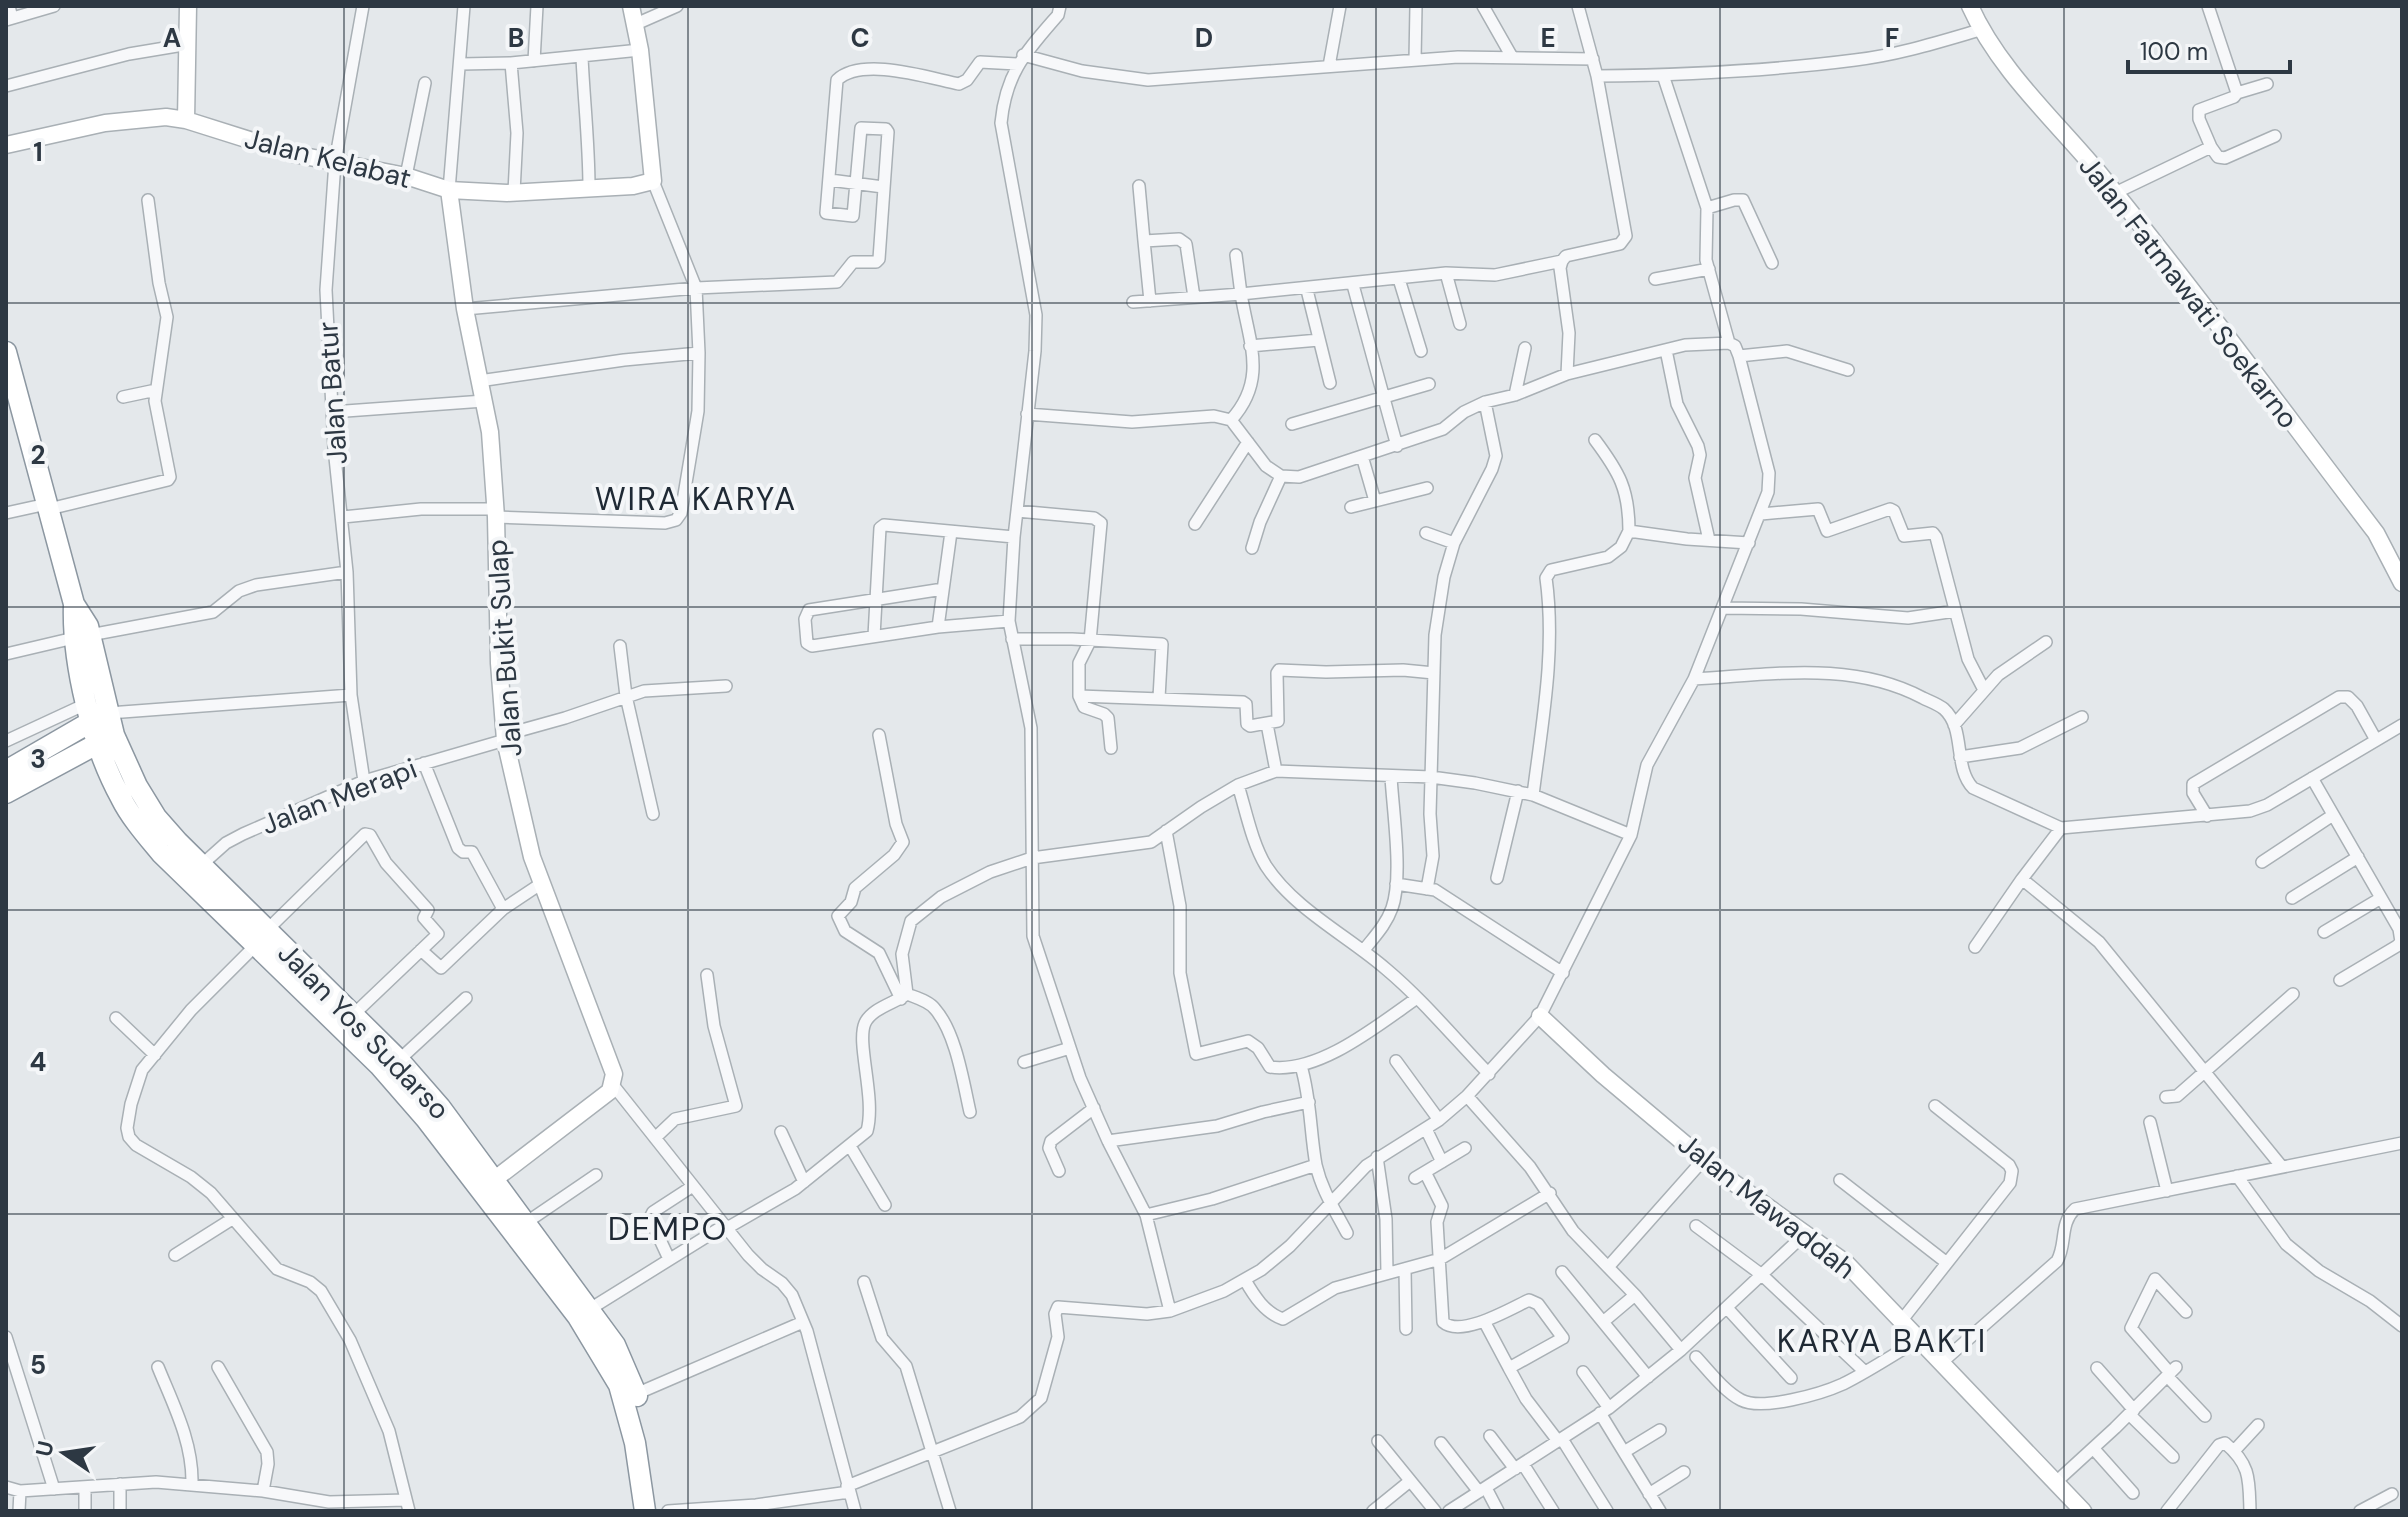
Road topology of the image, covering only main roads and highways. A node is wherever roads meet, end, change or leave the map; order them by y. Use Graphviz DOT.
graph roads {
  1 [pos="6,352"];
  2 [pos="96,712"];
  3 [pos="106,739"];
  4 [pos="6,771"];
  5 [pos="6,793"];
  6 [pos="261,938"];
  7 [pos="488,1184"];
  8 [pos="642,1441"];
  9 [pos="645,1511"];
  10 [pos="659,1511"];
  1 -- 2 [label="highway, Jalan Yos Sudarso"];
  2 -- 3 [label="highway, Jalan Yos Sudarso"];
  2 -- 4 [label="highway"];
  3 -- 5 [label="highway"];
  3 -- 6 [label="highway, Jalan Yos Sudarso"];
  6 -- 7 [label="highway, Jalan Yos Sudarso"];
  6 -- 7 [label="highway, Jalan Yos Sudarso"];
  7 -- 8 [label="highway, Jalan Yos Sudarso"];
  7 -- 8 [label="highway, Jalan Yos Sudarso"];
  8 -- 9 [label="highway, Jalan Yos Sudarso"];
  8 -- 10 [label="highway, Jalan Yos Sudarso"];
}
